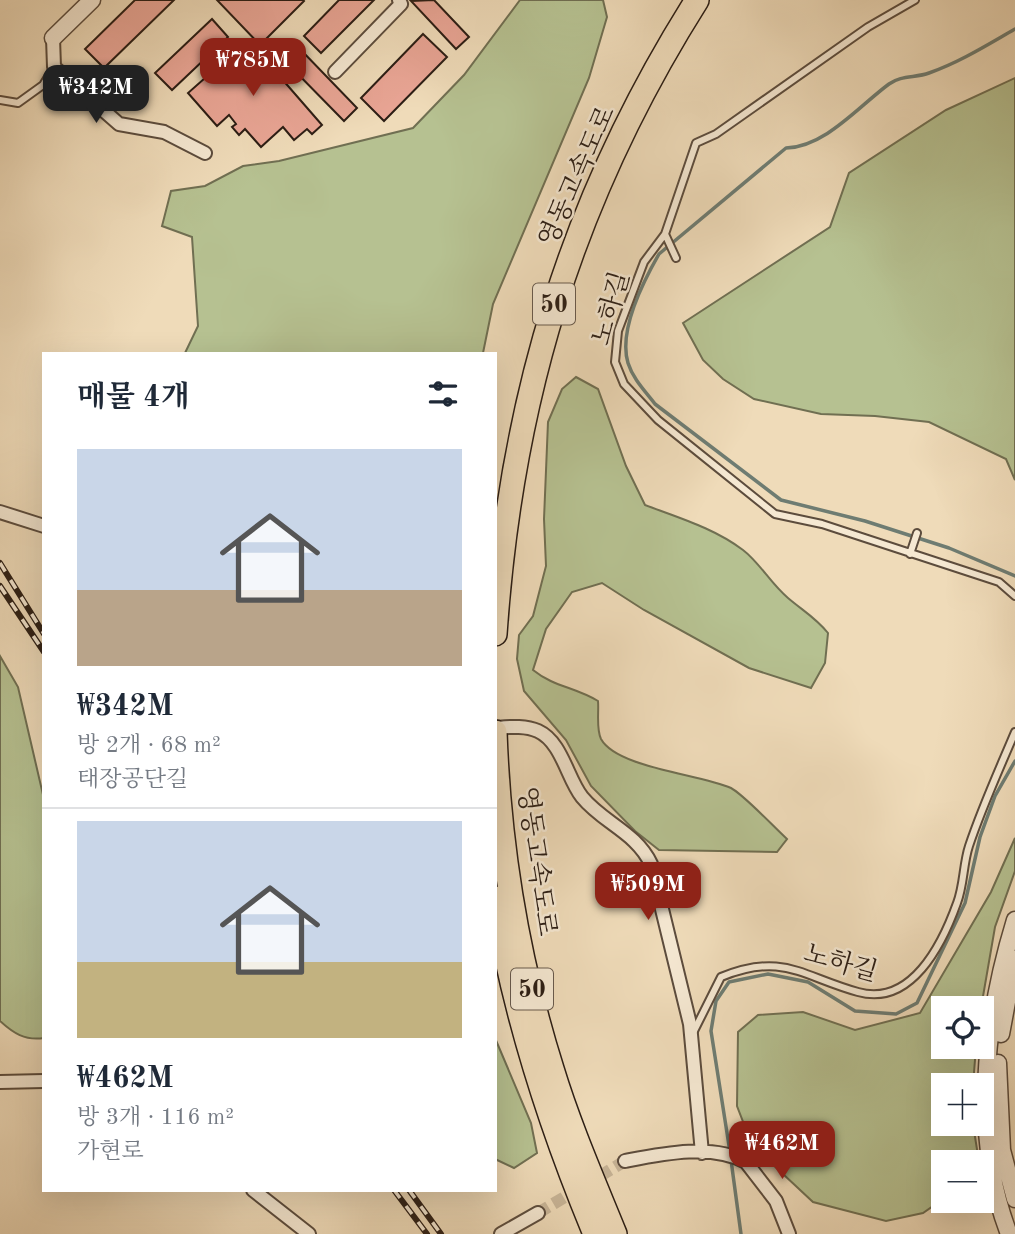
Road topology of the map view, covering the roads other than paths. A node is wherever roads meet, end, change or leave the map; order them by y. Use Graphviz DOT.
graph roads {
  1 [pos="92,0"];
  2 [pos="399,0"];
  3 [pos="680,0"];
  4 [pos="697,0"];
  5 [pos="915,0"];
  6 [pos="53,38"];
  7 [pos="54,67"];
  8 [pos="335,72"];
  9 [pos="0,100"];
  10 [pos="205,153"];
  11 [pos="666,236"];
  12 [pos="674,255"];
  13 [pos="497,477"];
  14 [pos="0,512"];
  15 [pos="42,525"];
  16 [pos="917,533"];
  17 [pos="910,554"];
  18 [pos="1015,596"];
  19 [pos="497,611"];
  20 [pos="503,729"];
  21 [pos="1015,732"];
  22 [pos="497,908"];
  23 [pos="1015,920"];
  24 [pos="1015,959"];
  25 [pos="692,1036"];
  26 [pos="42,1081"];
  27 [pos="0,1082"];
  28 [pos="708,1153"];
  29 [pos="625,1161"];
  30 [pos="256,1192"];
  31 [pos="1015,1199"];
  32 [pos="538,1213"];
  33 [pos="309,1234"];
  34 [pos="501,1234"];
  35 [pos="595,1234"];
  36 [pos="615,1234"];
  37 [pos="789,1234"];
  38 [pos="1009,1234"];
  1 -- 6 [label="street"];
  2 -- 8 [label="street"];
  3 -- 13 [label="highway, 영동고속도로 / 50"];
  4 -- 19 [label="highway, 영동고속도로 / 50"];
  5 -- 11 [label="lane, 노하길"];
  6 -- 7 [label="street"];
  7 -- 9 [label="lane"];
  7 -- 10 [label="street"];
  11 -- 12 [label="lane"];
  11 -- 17 [label="lane, 노하길"];
  14 -- 15 [label="street"];
  16 -- 17 [label="lane"];
  17 -- 18 [label="lane, 노하길"];
  20 -- 25 [label="street"];
  20 -- 36 [label="highway, 영동고속도로 / 50"];
  21 -- 25 [label="lane, 노하길"];
  22 -- 35 [label="highway, 영동고속도로 / 50"];
  23 -- 38 [label="street"];
  24 -- 31 [label="street"];
  25 -- 28 [label="street"];
  26 -- 27 [label="street"];
  28 -- 29 [label="street"];
  28 -- 37 [label="street"];
  30 -- 33 [label="street"];
  32 -- 34 [label="street"];
}
